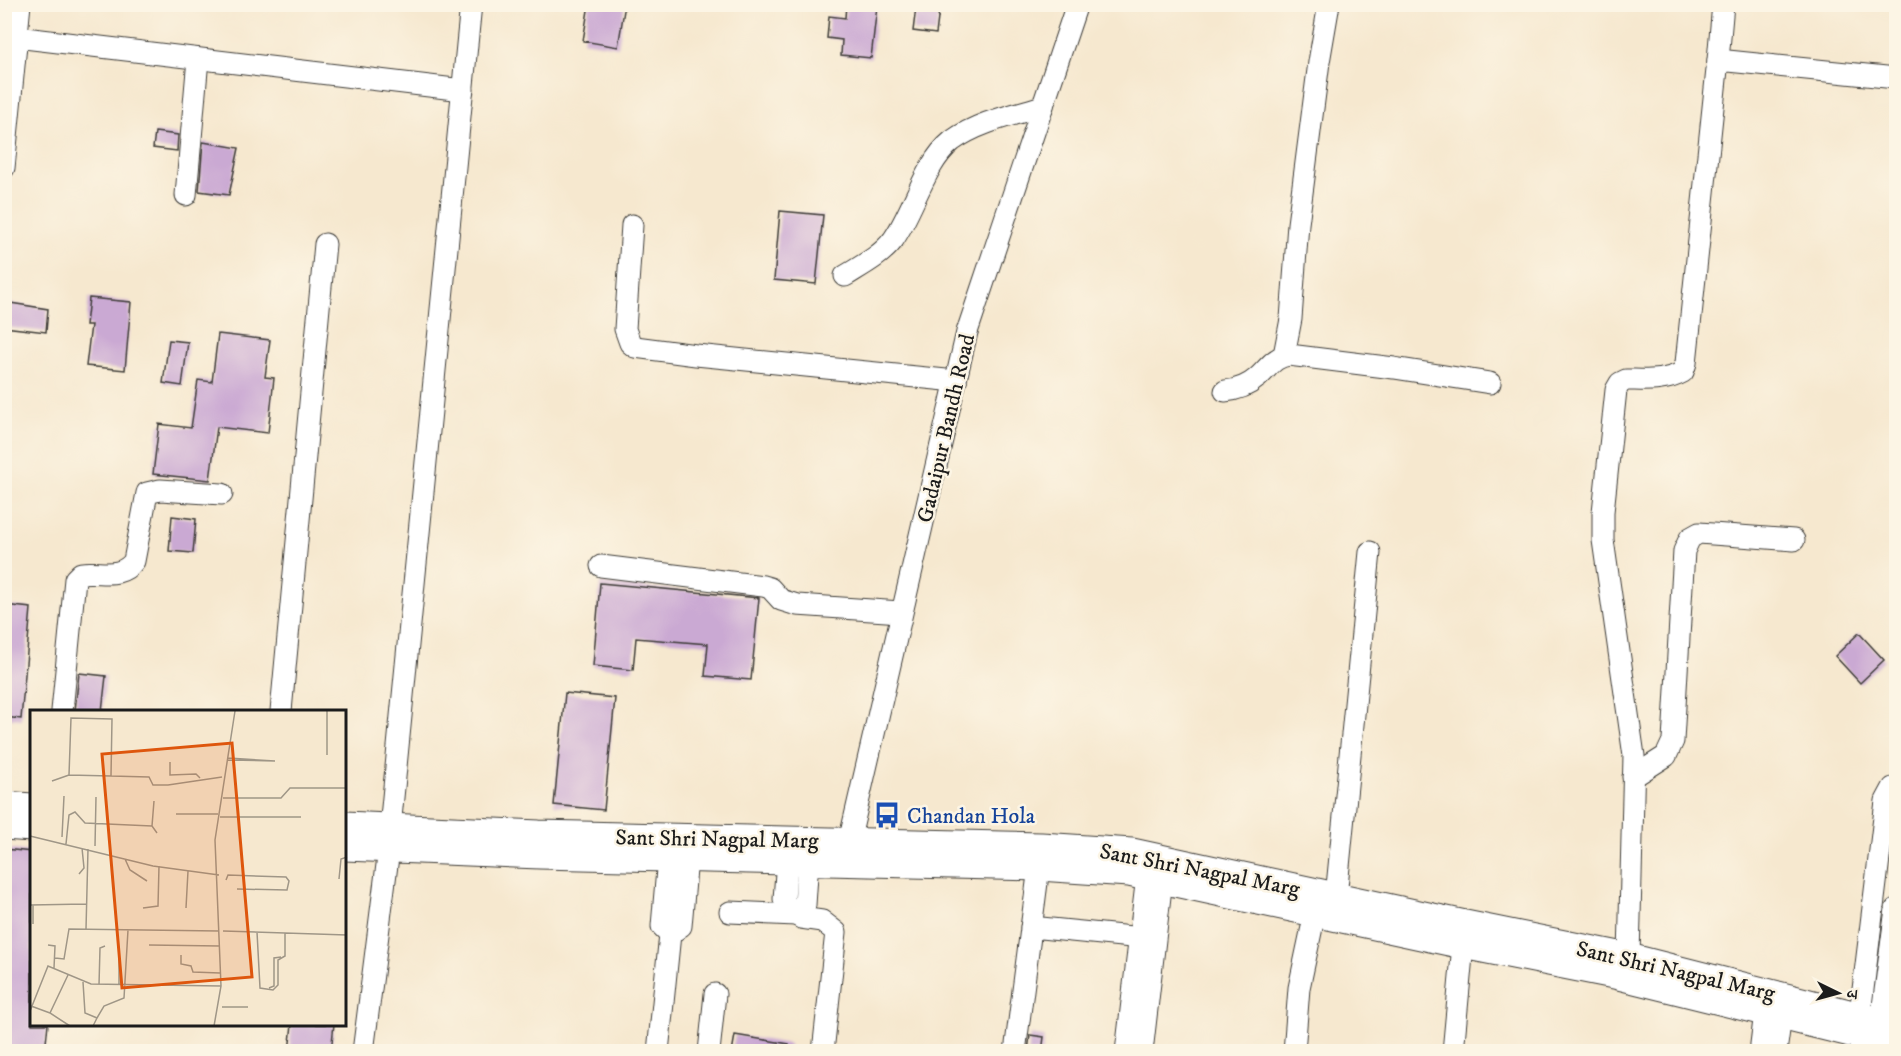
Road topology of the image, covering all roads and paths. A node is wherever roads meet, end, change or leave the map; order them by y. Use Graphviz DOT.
graph roads {
  1 [pos="20,4"];
  2 [pos="471,4"];
  3 [pos="1077,4"];
  4 [pos="1329,4"];
  5 [pos="1723,4"];
  6 [pos="10,35"];
  7 [pos="198,59"];
  8 [pos="1718,60"];
  9 [pos="1896,78"];
  10 [pos="463,90"];
  11 [pos="1042,106"];
  12 [pos="4,168"];
  13 [pos="186,195"];
  14 [pos="632,225"];
  15 [pos="325,244"];
  16 [pos="845,276"];
  17 [pos="1284,356"];
  18 [pos="956,381"];
  19 [pos="1490,383"];
  20 [pos="1225,391"];
  21 [pos="222,494"];
  22 [pos="1794,540"];
  23 [pos="1370,552"];
  24 [pos="601,566"];
  25 [pos="901,612"];
  26 [pos="62,710"];
  27 [pos="281,710"];
  28 [pos="1633,777"];
  29 [pos="1896,788"];
  30 [pos="4,805"];
  31 [pos="30,807"];
  32 [pos="346,825"];
  33 [pos="4,826"];
  34 [pos="30,828"];
  35 [pos="389,839"];
  36 [pos="346,847"];
  37 [pos="846,851"];
  38 [pos="677,858"];
  39 [pos="798,860"];
  40 [pos="1039,867"];
  41 [pos="1155,878"];
  42 [pos="1336,897"];
  43 [pos="1896,909"];
  44 [pos="730,912"];
  45 [pos="796,912"];
  46 [pos="1315,913"];
  47 [pos="1031,927"];
  48 [pos="1147,939"];
  49 [pos="1463,945"];
  50 [pos="1629,957"];
  51 [pos="715,994"];
  52 [pos="1773,1014"];
  53 [pos="1879,1020"];
  54 [pos="1896,1046"];
  55 [pos="363,1052"];
  56 [pos="658,1052"];
  57 [pos="709,1052"];
  58 [pos="823,1052"];
  59 [pos="1015,1052"];
  60 [pos="1126,1052"];
  61 [pos="1142,1052"];
  62 [pos="1294,1052"];
  63 [pos="1453,1052"];
  64 [pos="1760,1052"];
  65 [pos="1776,1052"];
  1 -- 6 [label="street"];
  2 -- 10 [label="street"];
  3 -- 11 [label="street, Gadaipur Bandh Road"];
  4 -- 17 [label="street"];
  5 -- 8 [label="street"];
  6 -- 7 [label="street"];
  6 -- 12 [label="street"];
  7 -- 10 [label="street"];
  7 -- 13 [label="street"];
  8 -- 9 [label="street"];
  8 -- 28 [label="street"];
  10 -- 35 [label="street"];
  11 -- 16 [label="street"];
  11 -- 18 [label="street, Gadaipur Bandh Road"];
  14 -- 18 [label="street"];
  15 -- 27 [label="street"];
  17 -- 19 [label="street"];
  17 -- 20 [label="street"];
  18 -- 25 [label="street, Gadaipur Bandh Road"];
  21 -- 26 [label="street"];
  22 -- 28 [label="street"];
  23 -- 42 [label="street"];
  24 -- 25 [label="street"];
  25 -- 37 [label="street, Gadaipur Bandh Road"];
  28 -- 50 [label="street"];
  29 -- 53 [label="street"];
  30 -- 31 [label="main road"];
  32 -- 35 [label="main road, Sant Shri Nagpal Marg"];
  33 -- 34 [label="main road"];
  35 -- 36 [label="main road, Sant Shri Nagpal Marg"];
  35 -- 37 [label="main road, Sant Shri Nagpal Marg"];
  35 -- 38 [label="main road, Sant Shri Nagpal Marg"];
  35 -- 55 [label="street"];
  37 -- 39 [label="main road, Sant Shri Nagpal Marg"];
  37 -- 40 [label="main road, Sant Shri Nagpal Marg"];
  37 -- 42 [label="main road, Sant Shri Nagpal Marg"];
  38 -- 39 [label="main road, Sant Shri Nagpal Marg"];
  38 -- 56 [label="street"];
  39 -- 45 [label="street"];
  40 -- 41 [label="main road, Sant Shri Nagpal Marg"];
  40 -- 47 [label="street"];
  41 -- 46 [label="main road, Sant Shri Nagpal Marg"];
  41 -- 48 [label="street"];
  42 -- 50 [label="main road, Sant Shri Nagpal Marg"];
  43 -- 53 [label="street"];
  44 -- 45 [label="street"];
  45 -- 58 [label="street"];
  46 -- 49 [label="main road, Sant Shri Nagpal Marg"];
  46 -- 62 [label="street"];
  47 -- 48 [label="street"];
  47 -- 59 [label="street"];
  48 -- 60 [label="street"];
  48 -- 61 [label="street"];
  49 -- 52 [label="main road, Sant Shri Nagpal Marg"];
  49 -- 63 [label="street"];
  50 -- 53 [label="main road, Sant Shri Nagpal Marg"];
  51 -- 57 [label="street"];
  52 -- 54 [label="main road, Sant Shri Nagpal Marg"];
  52 -- 64 [label="street"];
  52 -- 65 [label="street"];
}
